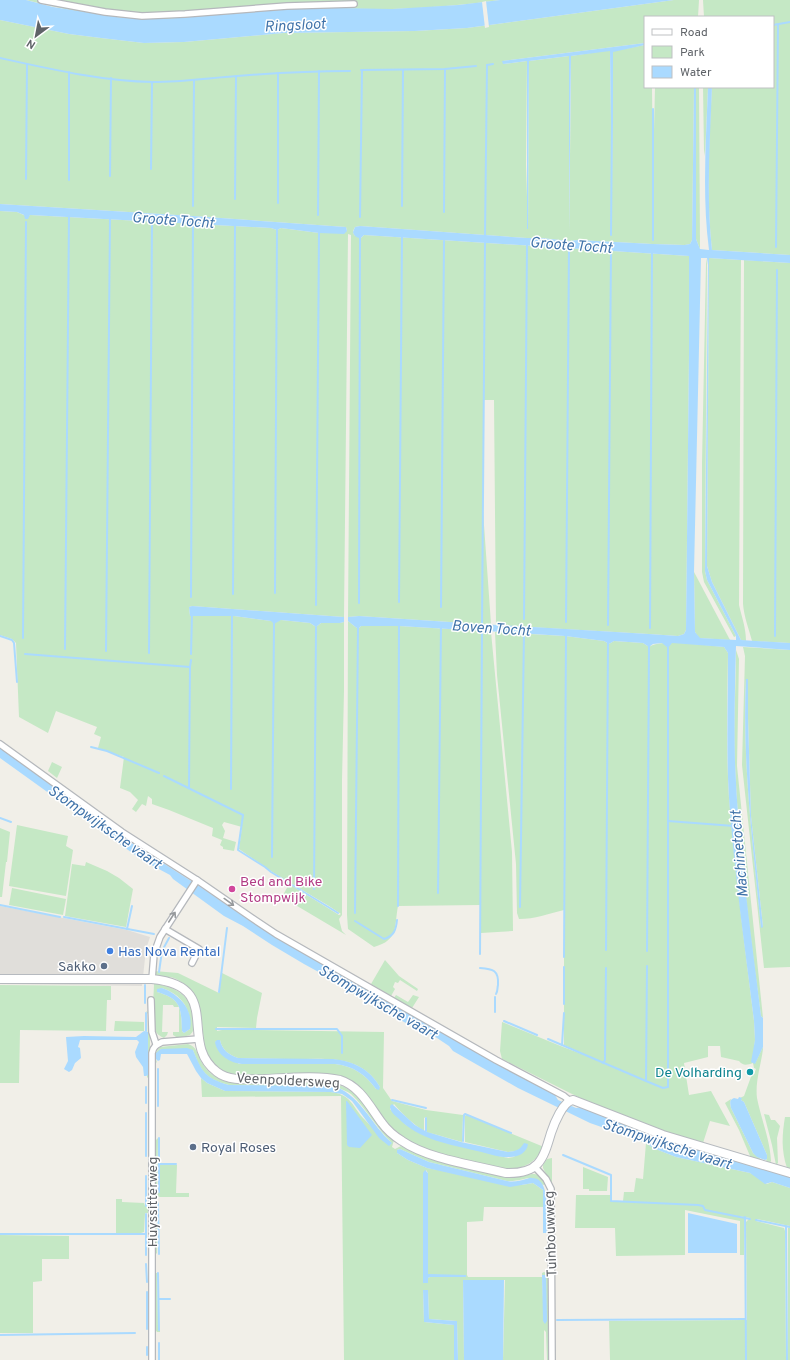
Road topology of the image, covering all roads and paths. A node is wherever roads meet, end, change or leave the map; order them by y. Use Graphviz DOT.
graph roads {
  1 [pos="41,0"];
  2 [pos="354,4"];
  3 [pos="0,744"];
  4 [pos="196,881"];
  5 [pos="165,929"];
  6 [pos="192,963"];
  7 [pos="0,979"];
  8 [pos="152,980"];
  9 [pos="151,1000"];
  10 [pos="198,1039"];
  11 [pos="156,1044"];
  12 [pos="568,1102"];
  13 [pos="534,1166"];
  14 [pos="790,1173"];
  15 [pos="152,1360"];
  16 [pos="552,1360"];
  1 -- 2 [label="street"];
  3 -- 4 [label="street"];
  5 -- 4 [label="street, one-way"];
  4 -- 12 [label="street, one-way"];
  5 -- 6 [label="street"];
  5 -- 8 [label="street"];
  7 -- 8 [label="street, Veenpoldersweg"];
  8 -- 10 [label="street, Veenpoldersweg"];
  9 -- 11 [label="street, Huyssitterweg"];
  10 -- 11 [label="street"];
  10 -- 13 [label="street, Veenpoldersweg"];
  11 -- 15 [label="street, Huyssitterweg"];
  12 -- 13 [label="street"];
  12 -- 14 [label="street"];
  13 -- 16 [label="street, Tuinbouwweg"];
}
